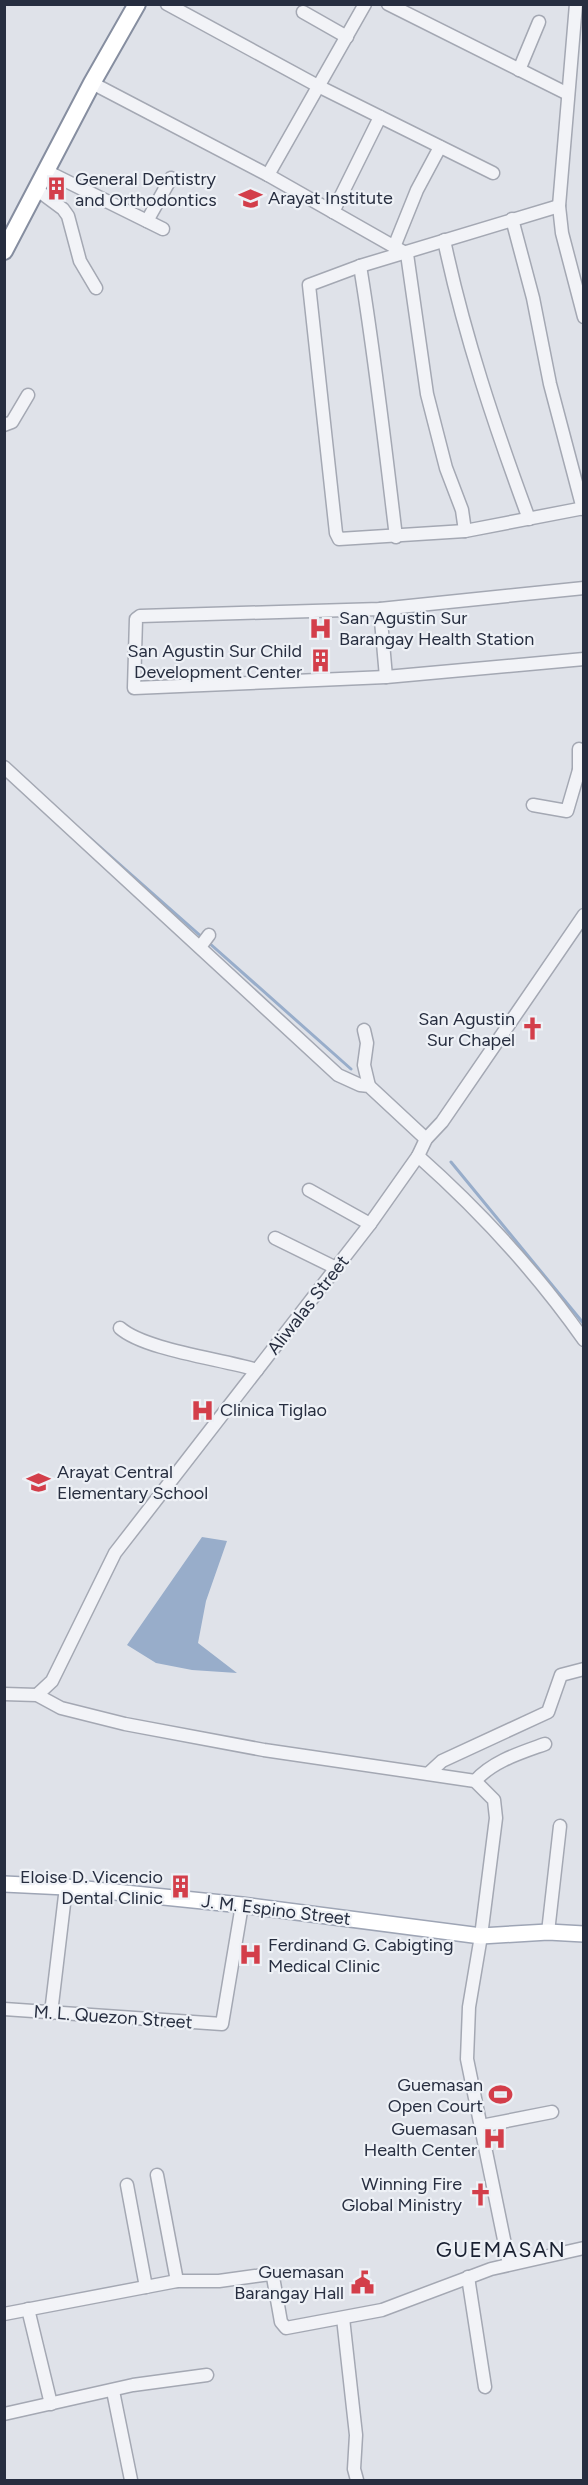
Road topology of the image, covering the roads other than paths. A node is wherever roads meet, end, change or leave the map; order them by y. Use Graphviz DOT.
graph roads {
  1 [pos="137,4"];
  2 [pos="167,4"];
  3 [pos="365,4"];
  4 [pos="388,4"];
  5 [pos="576,4"];
  6 [pos="303,12"];
  7 [pos="539,22"];
  8 [pos="347,36"];
  9 [pos="519,70"];
  10 [pos="92,83"];
  11 [pos="318,86"];
  12 [pos="568,94"];
  13 [pos="380,117"];
  14 [pos="440,147"];
  15 [pos="46,171"];
  16 [pos="494,173"];
  17 [pos="268,175"];
  18 [pos="171,178"];
  19 [pos="36,189"];
  20 [pos="559,206"];
  21 [pos="333,212"];
  22 [pos="512,219"];
  23 [pos="147,221"];
  24 [pos="163,230"];
  25 [pos="444,240"];
  26 [pos="394,247"];
  27 [pos="4,251"];
  28 [pos="407,254"];
  29 [pos="360,266"];
  30 [pos="96,288"];
  31 [pos="584,317"];
  32 [pos="28,394"];
  33 [pos="4,425"];
  34 [pos="583,508"];
  35 [pos="529,519"];
  36 [pos="465,531"];
  37 [pos="396,537"];
  38 [pos="584,588"];
  39 [pos="380,609"];
  40 [pos="584,660"];
  41 [pos="386,677"];
  42 [pos="579,749"];
  43 [pos="4,767"];
  44 [pos="581,771"];
  45 [pos="533,805"];
  46 [pos="584,915"];
  47 [pos="364,1029"];
  48 [pos="369,1086"];
  49 [pos="426,1139"];
  50 [pos="418,1156"];
  51 [pos="309,1190"];
  52 [pos="370,1224"];
  53 [pos="275,1238"];
  54 [pos="336,1268"];
  55 [pos="120,1328"];
  56 [pos="584,1340"];
  57 [pos="257,1371"];
  58 [pos="584,1669"];
  59 [pos="5,1694"];
  60 [pos="37,1695"];
  61 [pos="545,1744"];
  62 [pos="429,1773"];
  63 [pos="475,1781"];
  64 [pos="560,1826"];
  65 [pos="4,1884"];
  66 [pos="66,1887"];
  67 [pos="242,1905"];
  68 [pos="548,1932"];
  69 [pos="584,1934"];
  70 [pos="482,1936"];
  71 [pos="4,2009"];
  72 [pos="51,2013"];
  73 [pos="552,2112"];
  74 [pos="481,2126"];
  75 [pos="157,2175"];
  76 [pos="127,2185"];
  77 [pos="584,2248"];
  78 [pos="509,2264"];
  79 [pos="468,2277"];
  80 [pos="177,2281"];
  81 [pos="146,2287"];
  82 [pos="28,2309"];
  83 [pos="4,2314"];
  84 [pos="343,2318"];
  85 [pos="207,2375"];
  86 [pos="485,2387"];
  87 [pos="113,2391"];
  88 [pos="51,2404"];
  89 [pos="4,2414"];
  90 [pos="131,2481"];
  91 [pos="357,2481"];
  1 -- 10 [label="highway"];
  2 -- 11 [label="street"];
  3 -- 8 [label="street"];
  4 -- 9 [label="street"];
  5 -- 12 [label="street"];
  6 -- 8 [label="street"];
  7 -- 9 [label="street"];
  8 -- 11 [label="street"];
  9 -- 12 [label="street"];
  10 -- 15 [label="highway"];
  10 -- 17 [label="street"];
  11 -- 13 [label="street"];
  11 -- 17 [label="street"];
  12 -- 20 [label="street"];
  13 -- 14 [label="street"];
  13 -- 21 [label="street"];
  14 -- 16 [label="street"];
  14 -- 26 [label="street"];
  15 -- 19 [label="highway"];
  15 -- 23 [label="street"];
  17 -- 21 [label="street"];
  18 -- 23 [label="street"];
  19 -- 27 [label="highway"];
  19 -- 30 [label="street"];
  20 -- 22 [label="street"];
  20 -- 31 [label="street"];
  21 -- 26 [label="street"];
  22 -- 25 [label="street"];
  22 -- 34 [label="street"];
  23 -- 24 [label="street"];
  25 -- 28 [label="street"];
  25 -- 35 [label="street"];
  26 -- 28 [label="street"];
  28 -- 29 [label="street"];
  28 -- 36 [label="street"];
  29 -- 37 [label="street"];
  29 -- 37 [label="street"];
  32 -- 33 [label="street"];
  34 -- 35 [label="street"];
  35 -- 36 [label="street"];
  36 -- 37 [label="street"];
  38 -- 39 [label="street"];
  39 -- 41 [label="street"];
  39 -- 41 [label="street"];
  40 -- 41 [label="street"];
  42 -- 44 [label="street"];
  43 -- 48 [label="street"];
  44 -- 45 [label="street"];
  46 -- 49 [label="street, Aliwalas Street"];
  47 -- 48 [label="street"];
  48 -- 49 [label="street"];
  49 -- 50 [label="street, Aliwalas Street"];
  50 -- 52 [label="street, Aliwalas Street"];
  50 -- 56 [label="street"];
  51 -- 52 [label="street"];
  52 -- 54 [label="street, Aliwalas Street"];
  53 -- 54 [label="street"];
  54 -- 57 [label="street, Aliwalas Street"];
  55 -- 57 [label="street"];
  57 -- 60 [label="street, Aliwalas Street"];
  58 -- 62 [label="street"];
  59 -- 60 [label="street"];
  60 -- 62 [label="street"];
  61 -- 63 [label="street"];
  62 -- 63 [label="street"];
  63 -- 70 [label="street"];
  64 -- 68 [label="street"];
  65 -- 66 [label="main road, J. M. Espino Street"];
  66 -- 67 [label="main road, J. M. Espino Street"];
  66 -- 72 [label="street"];
  67 -- 70 [label="main road, J. M. Espino Street"];
  67 -- 72 [label="street, M. L. Quezon Street"];
  68 -- 69 [label="main road, J. M. Espino Street"];
  68 -- 70 [label="main road, J. M. Espino Street"];
  70 -- 74 [label="street"];
  71 -- 72 [label="street, M. L. Quezon Street"];
  73 -- 74 [label="street"];
  74 -- 78 [label="street"];
  75 -- 80 [label="street"];
  76 -- 81 [label="street"];
  77 -- 78 [label="street"];
  78 -- 79 [label="street"];
  79 -- 84 [label="street"];
  79 -- 86 [label="street"];
  80 -- 81 [label="street"];
  80 -- 84 [label="street"];
  81 -- 82 [label="street"];
  82 -- 83 [label="street"];
  82 -- 88 [label="street"];
  84 -- 91 [label="street"];
  85 -- 87 [label="street"];
  87 -- 88 [label="street"];
  87 -- 90 [label="street"];
  88 -- 89 [label="street"];
}
